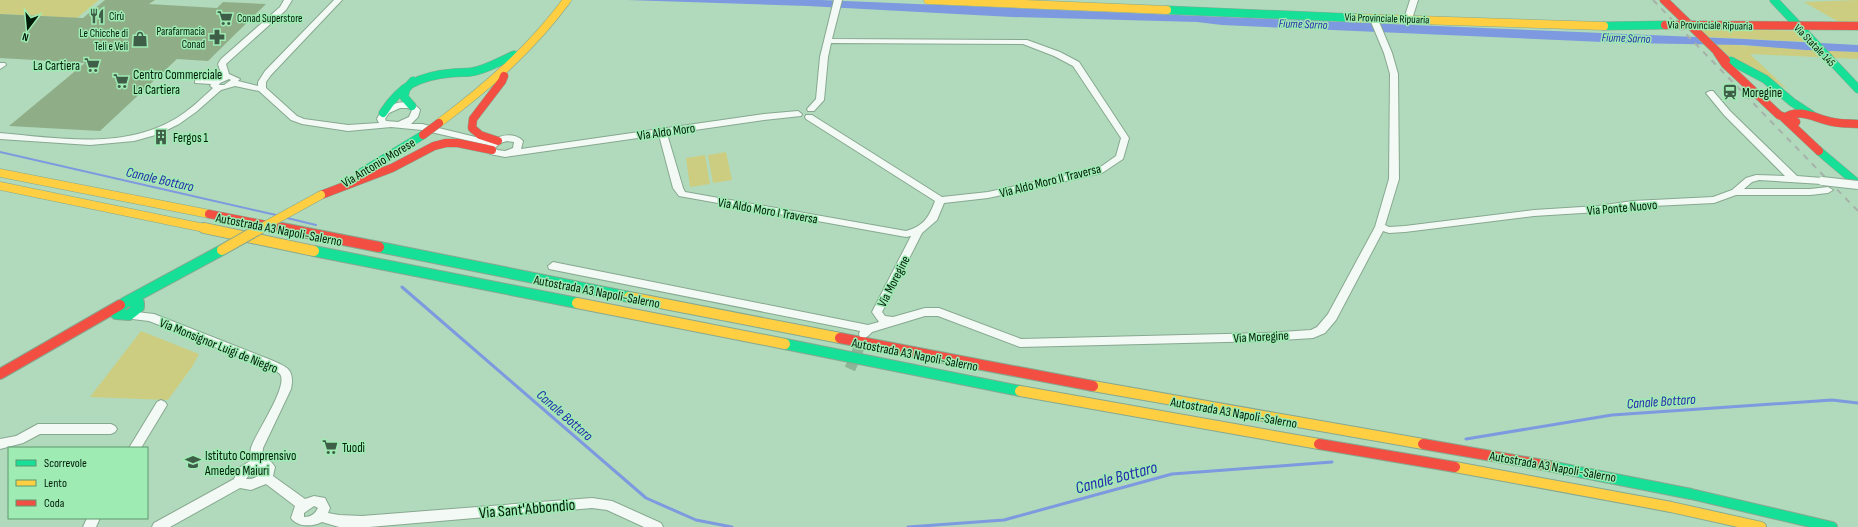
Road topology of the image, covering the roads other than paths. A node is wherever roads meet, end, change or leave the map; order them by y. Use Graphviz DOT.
graph roads {
  1 [pos="288,0"];
  2 [pos="338,0"];
  3 [pos="838,0"];
  4 [pos="928,0"];
  5 [pos="1414,0"];
  6 [pos="1664,0"];
  7 [pos="1774,0"];
  8 [pos="566,2"];
  9 [pos="1374,17"];
  10 [pos="1408,19"];
  11 [pos="1858,26"];
  12 [pos="1696,29"];
  13 [pos="1800,29"];
  14 [pos="827,41"];
  15 [pos="1714,49"];
  16 [pos="524,51"];
  17 [pos="506,68"];
  18 [pos="447,73"];
  19 [pos="226,77"];
  20 [pos="198,81"];
  21 [pos="414,81"];
  22 [pos="234,83"];
  23 [pos="217,85"];
  24 [pos="262,88"];
  25 [pos="1858,89"];
  26 [pos="1710,93"];
  27 [pos="464,104"];
  28 [pos="414,110"];
  29 [pos="810,113"];
  30 [pos="1786,114"];
  31 [pos="382,115"];
  32 [pos="1816,117"];
  33 [pos="1858,124"];
  34 [pos="392,125"];
  35 [pos="1804,126"];
  36 [pos="363,127"];
  37 [pos="1858,130"];
  38 [pos="422,131"];
  39 [pos="662,132"];
  40 [pos="0,136"];
  41 [pos="519,141"];
  42 [pos="494,145"];
  43 [pos="534,149"];
  44 [pos="510,153"];
  45 [pos="0,173"];
  46 [pos="1858,177"];
  47 [pos="1793,178"];
  48 [pos="1858,184"];
  49 [pos="0,186"];
  50 [pos="1828,190"];
  51 [pos="1735,192"];
  52 [pos="321,195"];
  53 [pos="940,200"];
  54 [pos="1380,227"];
  55 [pos="918,231"];
  56 [pos="553,266"];
  57 [pos="160,284"];
  58 [pos="122,304"];
  59 [pos="139,306"];
  60 [pos="126,315"];
  61 [pos="150,317"];
  62 [pos="894,322"];
  63 [pos="79,330"];
  64 [pos="0,374"];
  65 [pos="161,405"];
  66 [pos="111,429"];
  67 [pos="0,444"];
  68 [pos="136,447"];
  69 [pos="255,464"];
  70 [pos="266,477"];
  71 [pos="240,481"];
  72 [pos="304,505"];
  73 [pos="320,516"];
  74 [pos="299,525"];
  75 [pos="158,527"];
  76 [pos="657,527"];
  77 [pos="1761,527"];
  78 [pos="1832,527"];
  1 -- 19 [label="street"];
  2 -- 24 [label="street"];
  3 -- 14 [label="street"];
  4 -- 9 [label="main road, Via Provinciale Ripuaria"];
  5 -- 10 [label="street"];
  6 -- 12 [label="main road"];
  7 -- 13 [label="main road, Via Statale 145"];
  8 -- 16 [label="main road, Via Antonio Morese"];
  9 -- 10 [label="main road, Via Provinciale Ripuaria"];
  9 -- 54 [label="street, Via Moregine"];
  10 -- 12 [label="main road, Via Provinciale Ripuaria, bridge"];
  11 -- 13 [label="main road, Via Provinciale Ripuaria"];
  12 -- 13 [label="main road, Via Provinciale Ripuaria"];
  12 -- 15 [label="main road"];
  13 -- 25 [label="main road, Via Statale 145"];
  14 -- 29 [label="street"];
  14 -- 53 [label="street, Via Aldo Moro II Traversa"];
  15 -- 30 [label="main road"];
  15 -- 32 [label="main road"];
  16 -- 17 [label="main road, Via Antonio Morese"];
  16 -- 18 [label="main road"];
  17 -- 27 [label="main road, Via Antonio Morese"];
  17 -- 42 [label="main road"];
  18 -- 21 [label="main road"];
  18 -- 27 [label="main road"];
  19 -- 22 [label="street"];
  19 -- 23 [label="street"];
  20 -- 23 [label="street"];
  21 -- 28 [label="main road"];
  21 -- 31 [label="main road"];
  22 -- 23 [label="street"];
  22 -- 24 [label="street"];
  23 -- 40 [label="street"];
  24 -- 36 [label="street"];
  26 -- 47 [label="street"];
  27 -- 38 [label="main road, Via Antonio Morese, bridge"];
  28 -- 31 [label="street"];
  28 -- 34 [label="street"];
  28 -- 38 [label="street"];
  29 -- 39 [label="street, Via Aldo Moro"];
  29 -- 53 [label="street"];
  30 -- 32 [label="main road"];
  30 -- 37 [label="main road"];
  30 -- 48 [label="main road"];
  31 -- 34 [label="street"];
  31 -- 36 [label="street"];
  32 -- 33 [label="main road"];
  34 -- 36 [label="street"];
  34 -- 38 [label="street"];
  35 -- 46 [label="main road"];
  38 -- 42 [label="street"];
  38 -- 52 [label="main road, Via Antonio Morese"];
  39 -- 43 [label="street, Via Aldo Moro"];
  39 -- 55 [label="street, Via Aldo Moro I Traversa"];
  41 -- 42 [label="street"];
  41 -- 43 [label="street"];
  41 -- 44 [label="street"];
  42 -- 44 [label="street, Via Aldo Moro"];
  42 -- 52 [label="main road"];
  43 -- 44 [label="street, Via Aldo Moro"];
  45 -- 78 [label="main road, Autostrada A3 Napoli-Salerno"];
  47 -- 48 [label="street, Via Ponte Nuovo, bridge"];
  47 -- 51 [label="street, Via Ponte Nuovo"];
  49 -- 77 [label="main road, Autostrada A3 Napoli-Salerno"];
  50 -- 51 [label="street"];
  51 -- 54 [label="street, Via Ponte Nuovo"];
  52 -- 57 [label="main road, Via Antonio Morese, bridge"];
  53 -- 55 [label="street"];
  54 -- 62 [label="street, Via Moregine"];
  55 -- 62 [label="street, Via Moregine"];
  56 -- 62 [label="street, Via Moregine"];
  57 -- 58 [label="main road, Via Antonio Morese"];
  57 -- 59 [label="main road, Via Antonio Morese"];
  58 -- 59 [label="main road"];
  58 -- 60 [label="main road"];
  58 -- 63 [label="main road, Via Antonio Morese"];
  59 -- 60 [label="main road, Via Antonio Morese"];
  59 -- 61 [label="street"];
  60 -- 61 [label="street"];
  60 -- 63 [label="main road, Via Antonio Morese"];
  61 -- 69 [label="street, Via Monsignor Luigi de Niegro"];
  63 -- 64 [label="main road, Via Antonio Morese"];
  65 -- 68 [label="street"];
  66 -- 67 [label="street"];
  69 -- 70 [label="street"];
  69 -- 71 [label="street"];
  70 -- 71 [label="street"];
  70 -- 72 [label="street"];
  71 -- 75 [label="street"];
  72 -- 73 [label="street"];
  72 -- 74 [label="street"];
  73 -- 74 [label="street"];
  73 -- 76 [label="street, Via Sant'Abbondio"];
}
